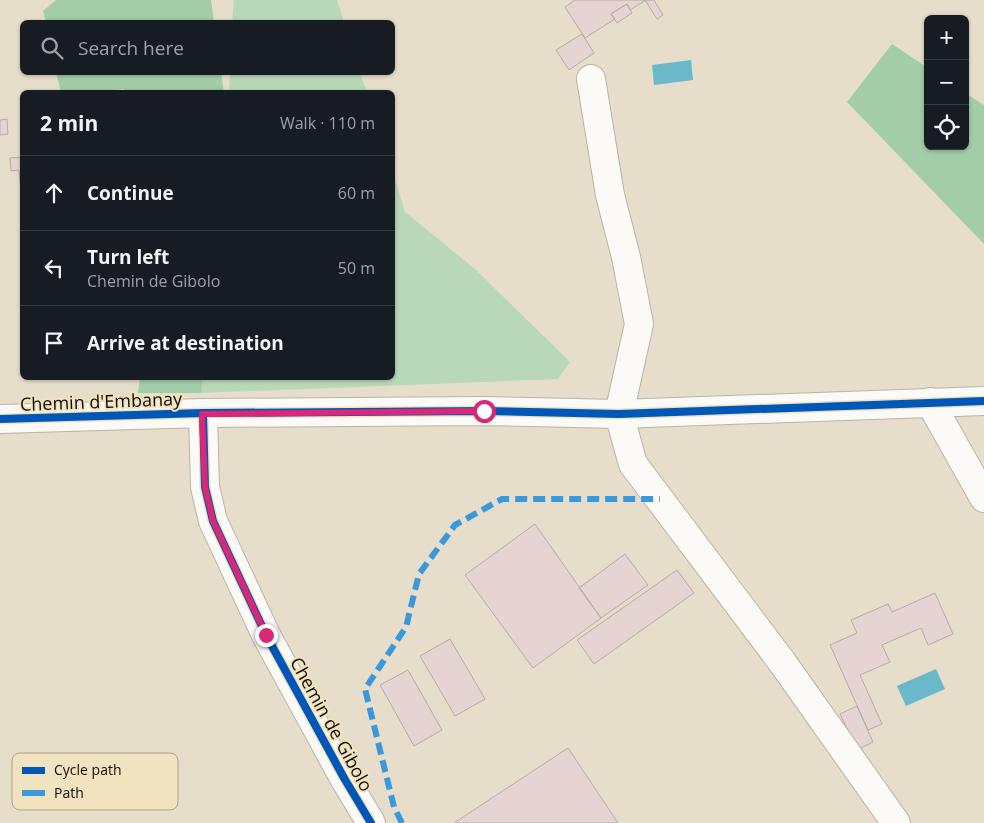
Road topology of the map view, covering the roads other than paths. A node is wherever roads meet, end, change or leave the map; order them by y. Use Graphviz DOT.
graph roads {
  1 [pos="591,79"];
  2 [pos="984,401"];
  3 [pos="930,402"];
  4 [pos="202,414"];
  5 [pos="619,414"];
  6 [pos="0,419"];
  7 [pos="984,498"];
  8 [pos="371,823"];
  9 [pos="896,823"];
  1 -- 5 [label="street"];
  2 -- 3 [label="street, Chemin d'Embanay"];
  3 -- 5 [label="street, Chemin d'Embanay"];
  3 -- 7 [label="street"];
  4 -- 5 [label="street, Chemin d'Embanay"];
  4 -- 6 [label="street, Chemin d'Embanay"];
  4 -- 8 [label="street, Chemin de Gibolo"];
  5 -- 9 [label="street"];
}
